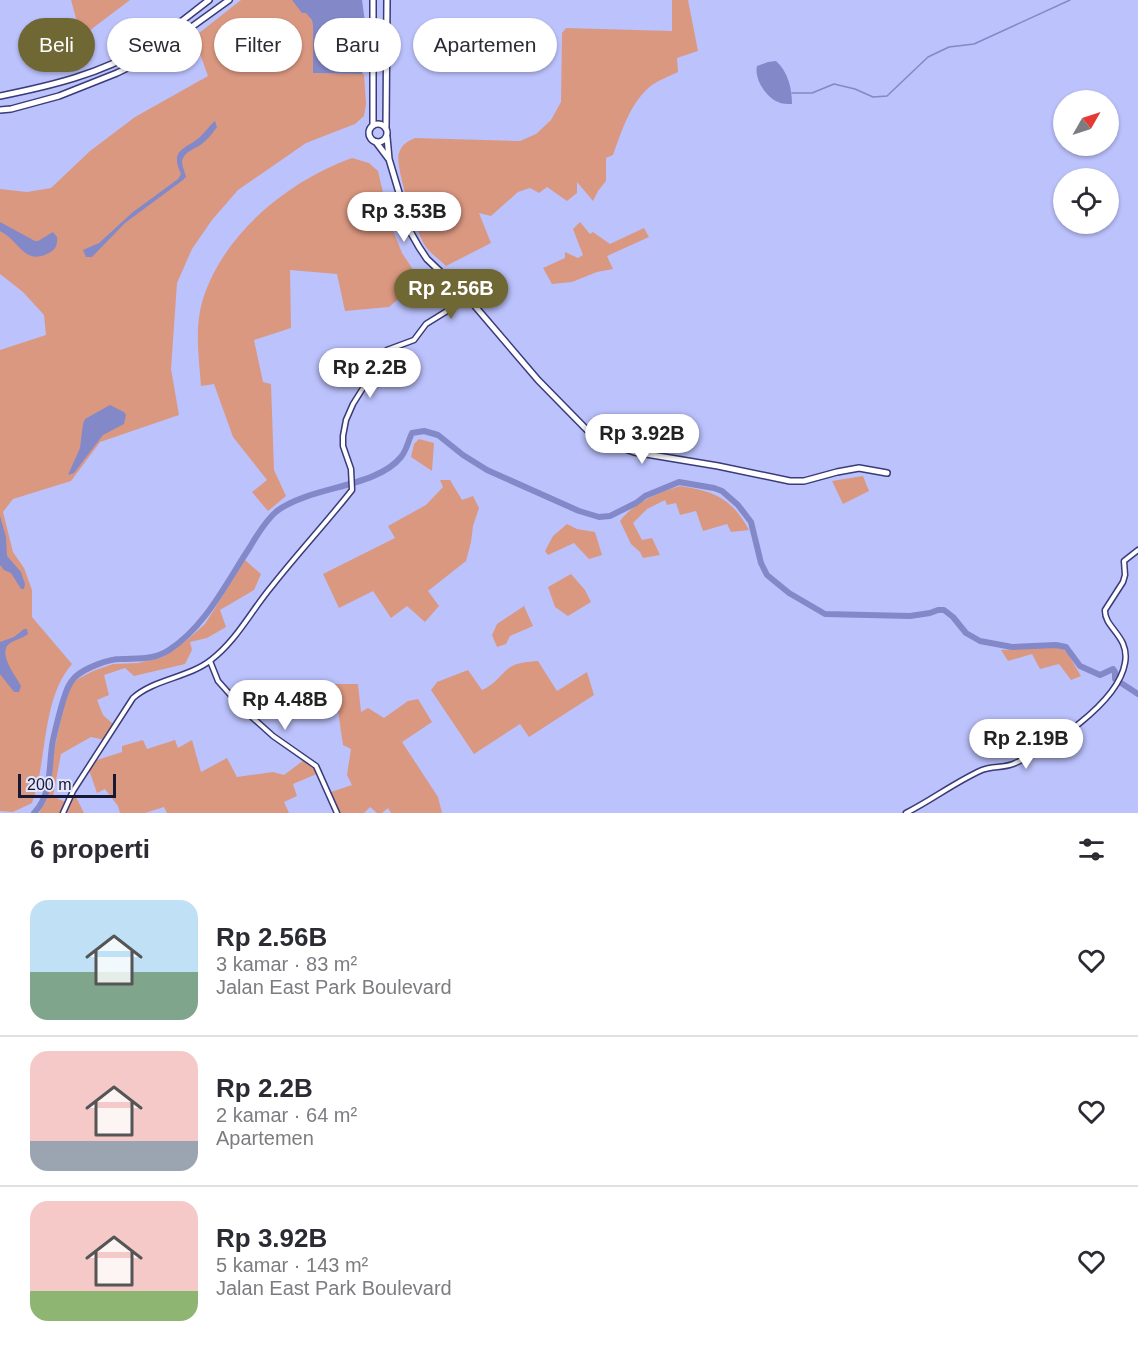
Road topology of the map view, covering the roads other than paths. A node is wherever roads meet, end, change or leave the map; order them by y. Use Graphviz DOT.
graph roads {
  1 [pos="209,0"];
  2 [pos="229,0"];
  3 [pos="373,0"];
  4 [pos="387,0"];
  5 [pos="185,18"];
  6 [pos="107,65"];
  7 [pos="117,74"];
  8 [pos="0,96"];
  9 [pos="0,110"];
  10 [pos="373,125"];
  11 [pos="386,127"];
  12 [pos="387,137"];
  13 [pos="376,142"];
  14 [pos="389,159"];
  15 [pos="468,298"];
  16 [pos="887,473"];
  17 [pos="1138,549"];
  18 [pos="210,661"];
  19 [pos="63,813"];
  20 [pos="338,813"];
  21 [pos="906,813"];
  1 -- 5 [label="main road"];
  2 -- 7 [label="main road"];
  3 -- 10 [label="main road"];
  4 -- 11 [label="main road"];
  6 -- 8 [label="main road"];
  7 -- 9 [label="main road"];
  10 -- 11 [label="main road"];
  10 -- 13 [label="main road"];
  11 -- 12 [label="main road"];
  12 -- 13 [label="main road"];
  12 -- 14 [label="main road"];
  13 -- 14 [label="main road"];
  14 -- 15 [label="main road"];
  15 -- 16 [label="main road"];
  15 -- 18 [label="street"];
  17 -- 21 [label="street"];
  18 -- 19 [label="street"];
  18 -- 20 [label="street"];
}
